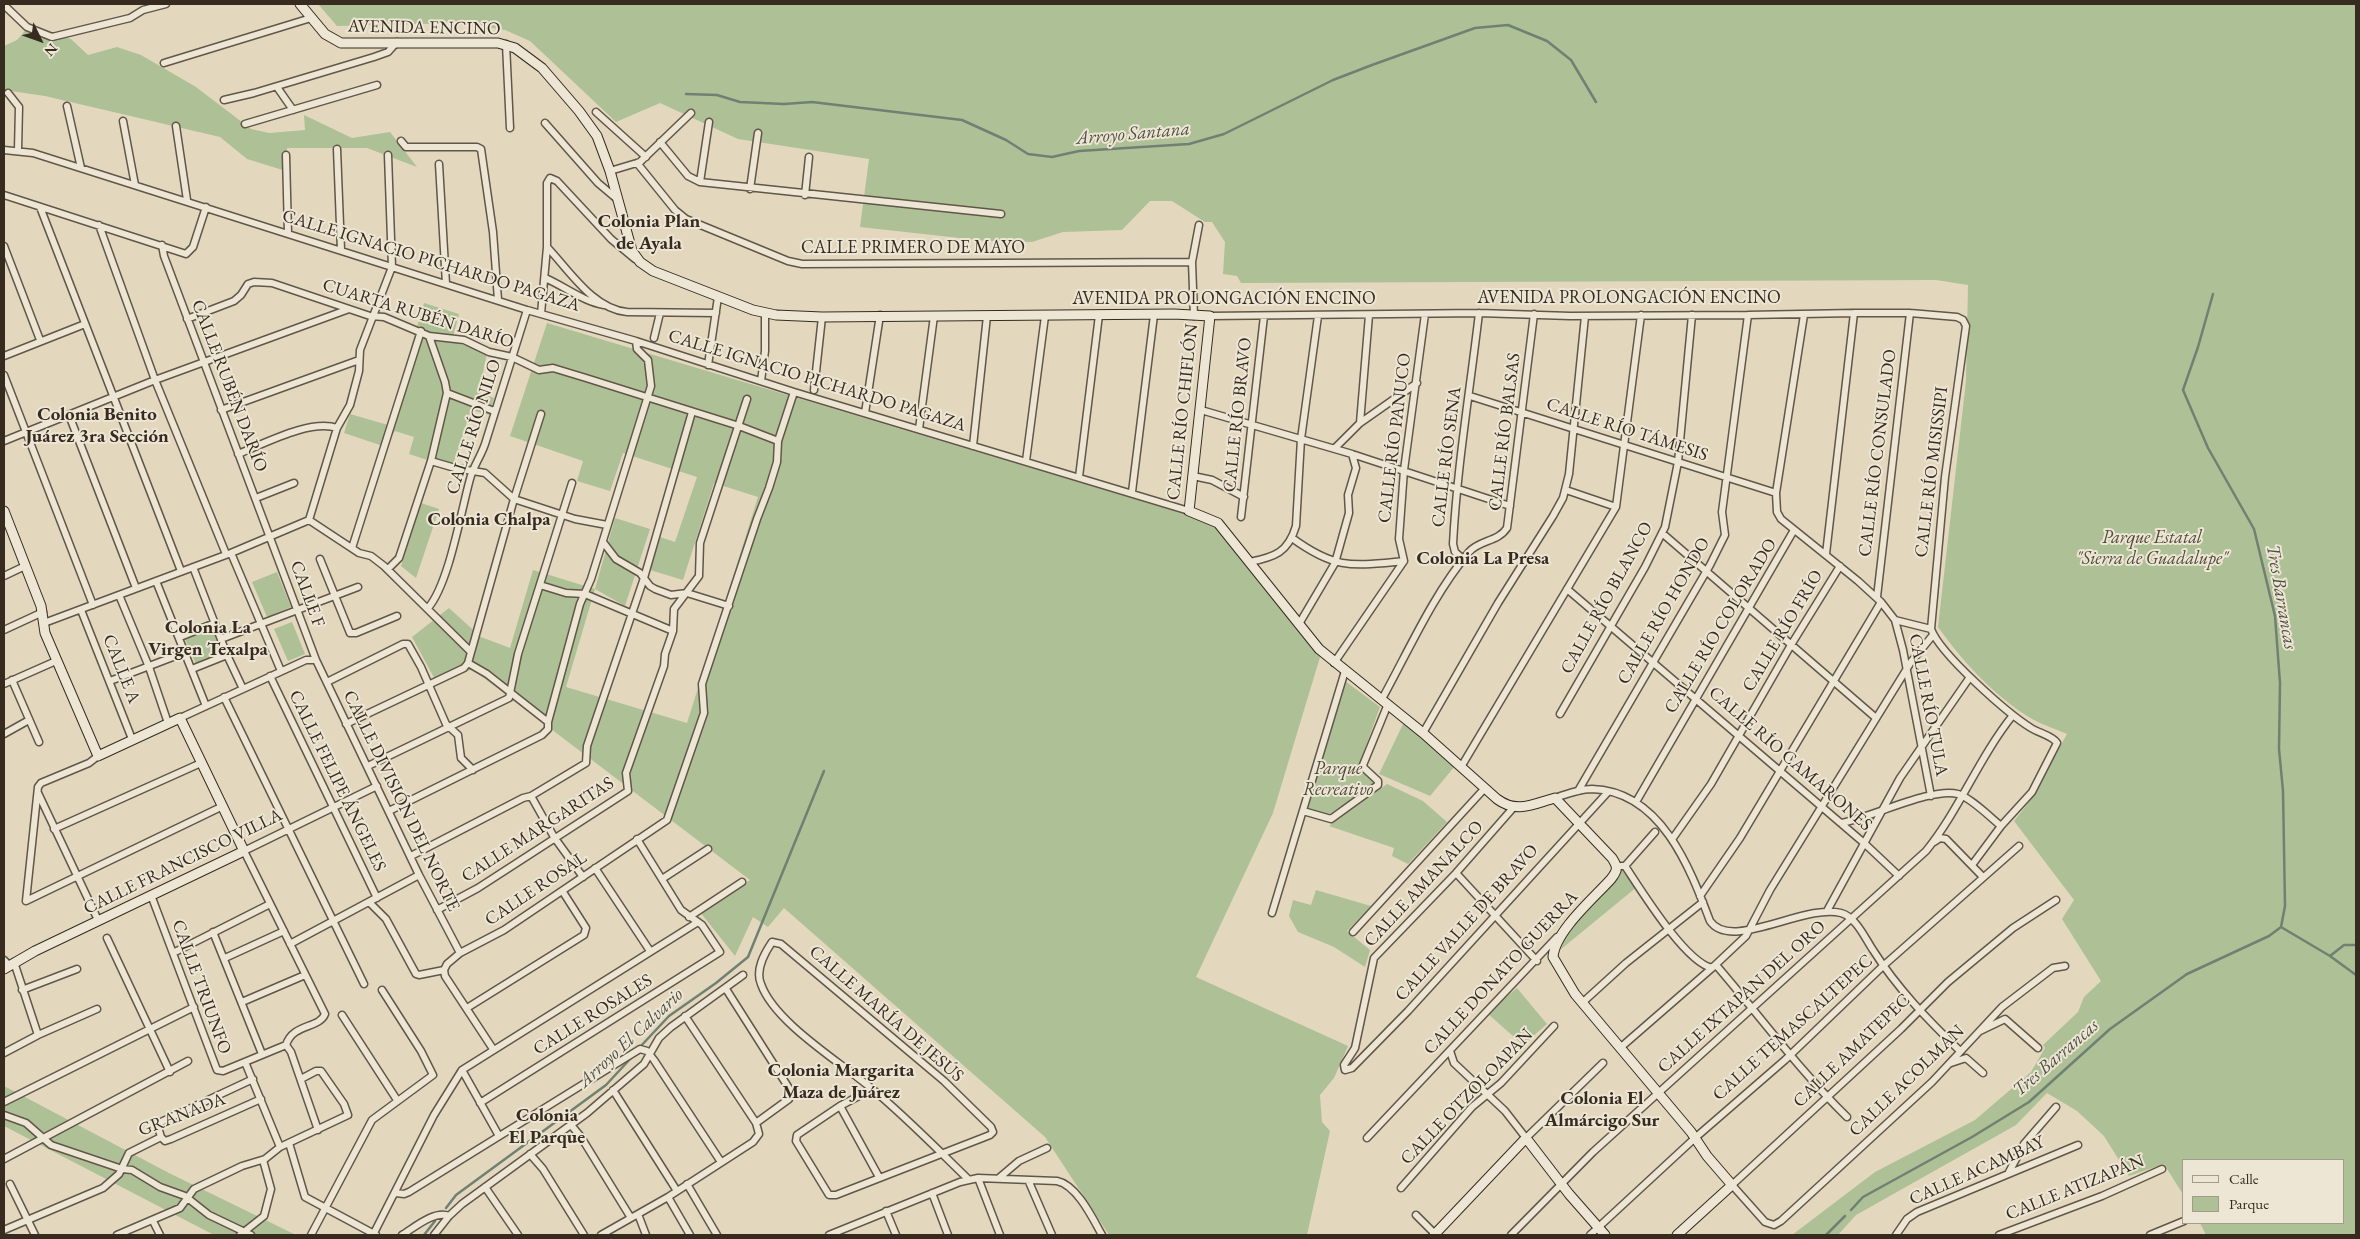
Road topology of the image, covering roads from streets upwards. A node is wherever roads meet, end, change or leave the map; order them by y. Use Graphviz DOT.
graph roads {
  1 [pos="138,4"];
  2 [pos="166,4"];
  3 [pos="300,4"];
  4 [pos="4,5"];
  5 [pos="143,10"];
  6 [pos="311,18"];
  7 [pos="397,42"];
  8 [pos="506,44"];
  9 [pos="164,63"];
  10 [pos="377,85"];
  11 [pos="277,87"];
  12 [pos="8,93"];
  13 [pos="224,100"];
  14 [pos="67,106"];
  15 [pos="292,110"];
  16 [pos="596,112"];
  17 [pos="691,113"];
  18 [pos="123,121"];
  19 [pos="709,122"];
  20 [pos="546,123"];
  21 [pos="244,124"];
  22 [pos="176,126"];
  23 [pos="510,128"];
  24 [pos="758,133"];
  25 [pos="401,141"];
  26 [pos="660,142"];
  27 [pos="337,149"];
  28 [pos="4,150"];
  29 [pos="18,150"];
  30 [pos="286,156"];
  31 [pos="388,156"];
  32 [pos="646,157"];
  33 [pos="809,157"];
  34 [pos="637,163"];
  35 [pos="439,164"];
  36 [pos="81,168"];
  37 [pos="610,171"];
  38 [pos="700,182"];
  39 [pos="135,185"];
  40 [pos="750,189"];
  41 [pos="4,195"];
  42 [pos="805,195"];
  43 [pos="617,199"];
  44 [pos="187,200"];
  45 [pos="40,207"];
  46 [pos="206,207"];
  47 [pos="1000,214"];
  48 [pos="99,225"];
  49 [pos="1199,225"];
  50 [pos="288,233"];
  51 [pos="162,245"];
  52 [pos="4,246"];
  53 [pos="547,247"];
  54 [pos="341,250"];
  55 [pos="636,259"];
  56 [pos="1192,262"];
  57 [pos="392,267"];
  58 [pos="545,278"];
  59 [pos="446,284"];
  60 [pos="718,297"];
  61 [pos="498,300"];
  62 [pos="605,305"];
  63 [pos="349,309"];
  64 [pos="527,310"];
  65 [pos="660,313"];
  66 [pos="716,313"];
  67 [pos="765,313"];
  68 [pos="1479,313"];
  69 [pos="1854,313"];
  70 [pos="1910,313"];
  71 [pos="541,314"];
  72 [pos="1425,314"];
  73 [pos="1534,314"];
  74 [pos="880,315"];
  75 [pos="1154,315"];
  76 [pos="1369,315"];
  77 [pos="1641,315"];
  78 [pos="1692,315"];
  79 [pos="1748,315"];
  80 [pos="1804,315"];
  81 [pos="374,316"];
  82 [pos="822,316"];
  83 [pos="934,316"];
  84 [pos="987,316"];
  85 [pos="1045,316"];
  86 [pos="1099,316"];
  87 [pos="1194,316"];
  88 [pos="1210,316"];
  89 [pos="1264,316"];
  90 [pos="1318,316"];
  91 [pos="1585,316"];
  92 [pos="187,319"];
  93 [pos="1963,320"];
  94 [pos="84,324"];
  95 [pos="421,331"];
  96 [pos="429,336"];
  97 [pos="654,338"];
  98 [pos="40,340"];
  99 [pos="636,341"];
  100 [pos="4,356"];
  101 [pos="512,357"];
  102 [pos="359,360"];
  103 [pos="203,363"];
  104 [pos="708,364"];
  105 [pos="4,375"];
  106 [pos="155,380"];
  107 [pos="761,381"];
  108 [pos="1417,383"];
  109 [pos="814,390"];
  110 [pos="794,392"];
  111 [pos="447,393"];
  112 [pos="1470,396"];
  113 [pos="113,397"];
  114 [pos="648,398"];
  115 [pos="747,399"];
  116 [pos="221,410"];
  117 [pos="1201,410"];
  118 [pos="494,411"];
  119 [pos="692,412"];
  120 [pos="1522,412"];
  121 [pos="865,413"];
  122 [pos="541,414"];
  123 [pos="68,415"];
  124 [pos="1360,422"];
  125 [pos="1251,424"];
  126 [pos="739,426"];
  127 [pos="337,428"];
  128 [pos="1573,428"];
  129 [pos="919,429"];
  130 [pos="25,432"];
  131 [pos="1302,439"];
  132 [pos="4,441"];
  133 [pos="778,441"];
  134 [pos="973,446"];
  135 [pos="1625,446"];
  136 [pos="1334,448"];
  137 [pos="238,454"];
  138 [pos="1352,454"];
  139 [pos="431,461"];
  140 [pos="1026,461"];
  141 [pos="1678,462"];
  142 [pos="474,470"];
  143 [pos="1404,470"];
  144 [pos="1193,476"];
  145 [pos="1079,477"];
  146 [pos="1728,479"];
  147 [pos="294,483"];
  148 [pos="572,483"];
  149 [pos="1456,487"];
  150 [pos="1566,490"];
  151 [pos="1132,492"];
  152 [pos="1776,493"];
  153 [pos="1244,497"];
  154 [pos="256,498"];
  155 [pos="514,499"];
  156 [pos="1510,506"];
  157 [pos="1616,506"];
  158 [pos="4,510"];
  159 [pos="1189,511"];
  160 [pos="562,514"];
  161 [pos="1241,516"];
  162 [pos="306,521"];
  163 [pos="6,524"];
  164 [pos="608,525"];
  165 [pos="1794,530"];
  166 [pos="1662,533"];
  167 [pos="270,538"];
  168 [pos="1292,538"];
  169 [pos="603,542"];
  170 [pos="352,548"];
  171 [pos="229,554"];
  172 [pos="1826,554"];
  173 [pos="320,559"];
  174 [pos="1463,559"];
  175 [pos="1404,561"];
  176 [pos="1250,562"];
  177 [pos="1335,563"];
  178 [pos="25,566"];
  179 [pos="1840,566"];
  180 [pos="194,567"];
  181 [pos="388,569"];
  182 [pos="182,571"];
  183 [pos="1706,571"];
  184 [pos="4,576"];
  185 [pos="644,578"];
  186 [pos="156,581"];
  187 [pos="540,585"];
  188 [pos="358,587"];
  189 [pos="136,588"];
  190 [pos="1567,589"];
  191 [pos="687,593"];
  192 [pos="585,594"];
  193 [pos="119,595"];
  194 [pos="335,595"];
  195 [pos="1879,600"];
  196 [pos="93,605"];
  197 [pos="729,606"];
  198 [pos="428,608"];
  199 [pos="1748,609"];
  200 [pos="81,610"];
  201 [pos="296,611"];
  202 [pos="42,612"];
  203 [pos="632,614"];
  204 [pos="397,616"];
  205 [pos="1896,620"];
  206 [pos="44,623"];
  207 [pos="215,624"];
  208 [pos="1299,624"];
  209 [pos="1610,624"];
  210 [pos="262,625"];
  211 [pos="4,630"];
  212 [pos="673,631"];
  213 [pos="1932,632"];
  214 [pos="180,637"];
  215 [pos="222,640"];
  216 [pos="1791,645"];
  217 [pos="186,652"];
  218 [pos="471,652"];
  219 [pos="227,655"];
  220 [pos="316,660"];
  221 [pos="56,661"];
  222 [pos="1652,661"];
  223 [pos="1334,663"];
  224 [pos="468,664"];
  225 [pos="148,667"];
  226 [pos="192,669"];
  227 [pos="1906,670"];
  228 [pos="1345,671"];
  229 [pos="281,672"];
  230 [pos="270,676"];
  231 [pos="1970,677"];
  232 [pos="12,680"];
  233 [pos="110,681"];
  234 [pos="326,682"];
  235 [pos="1835,683"];
  236 [pos="4,684"];
  237 [pos="428,686"];
  238 [pos="243,689"];
  239 [pos="510,695"];
  240 [pos="224,697"];
  241 [pos="1695,697"];
  242 [pos="1385,702"];
  243 [pos="206,706"];
  244 [pos="1560,714"];
  245 [pos="2013,715"];
  246 [pos="180,718"];
  247 [pos="1876,718"];
  248 [pos="29,720"];
  249 [pos="548,722"];
  250 [pos="168,723"];
  251 [pos="346,724"];
  252 [pos="449,727"];
  253 [pos="1423,733"];
  254 [pos="4,734"];
  255 [pos="1738,734"];
  256 [pos="132,739"];
  257 [pos="39,742"];
  258 [pos="1921,748"];
  259 [pos="98,756"];
  260 [pos="201,763"];
  261 [pos="368,766"];
  262 [pos="1461,767"];
  263 [pos="473,770"];
  264 [pos="1781,771"];
  265 [pos="376,786"];
  266 [pos="1485,788"];
  267 [pos="38,789"];
  268 [pos="1578,791"];
  269 [pos="1608,792"];
  270 [pos="1962,795"];
  271 [pos="531,796"];
  272 [pos="1931,796"];
  273 [pos="1555,798"];
  274 [pos="1636,802"];
  275 [pos="223,806"];
  276 [pos="333,807"];
  277 [pos="1821,807"];
  278 [pos="1517,808"];
  279 [pos="389,811"];
  280 [pos="1303,811"];
  281 [pos="1883,811"];
  282 [pos="1579,822"];
  283 [pos="1842,823"];
  284 [pos="2001,826"];
  285 [pos="54,829"];
  286 [pos="287,830"];
  287 [pos="1655,832"];
  288 [pos="554,837"];
  289 [pos="1672,838"];
  290 [pos="637,840"];
  291 [pos="1864,843"];
  292 [pos="1931,844"];
  293 [pos="2019,846"];
  294 [pos="708,849"];
  295 [pos="244,851"];
  296 [pos="411,856"];
  297 [pos="1972,865"];
  298 [pos="1621,866"];
  299 [pos="595,868"];
  300 [pos="1456,873"];
  301 [pos="419,875"];
  302 [pos="1899,876"];
  303 [pos="77,877"];
  304 [pos="583,877"];
  305 [pos="1983,877"];
  306 [pos="662,879"];
  307 [pos="742,882"];
  308 [pos="563,892"];
  309 [pos="151,895"];
  310 [pos="377,898"];
  311 [pos="1701,899"];
  312 [pos="2056,900"];
  313 [pos="369,902"];
  314 [pos="270,904"];
  315 [pos="437,910"];
  316 [pos="1827,911"];
  317 [pos="1272,913"];
  318 [pos="1495,916"];
  319 [pos="689,917"];
  320 [pos="1851,918"];
  321 [pos="98,920"];
  322 [pos="332,922"];
  323 [pos="698,922"];
  324 [pos="1668,929"];
  325 [pos="1565,930"];
  326 [pos="1750,930"];
  327 [pos="284,931"];
  328 [pos="213,932"];
  329 [pos="1353,932"];
  330 [pos="107,938"];
  331 [pos="290,944"];
  332 [pos="650,951"];
  333 [pos="174,953"];
  334 [pos="460,953"];
  335 [pos="225,958"];
  336 [pos="1536,961"];
  337 [pos="8,964"];
  338 [pos="1714,966"];
  339 [pos="1883,966"];
  340 [pos="2064,966"];
  341 [pos="77,969"];
  342 [pos="444,970"];
  343 [pos="305,975"];
  344 [pos="743,975"];
  345 [pos="364,984"];
  346 [pos="726,989"];
  347 [pos="22,990"];
  348 [pos="382,990"];
  349 [pos="242,1002"];
  350 [pos="1582,1003"];
  351 [pos="194,1006"];
  352 [pos="467,1008"];
  353 [pos="97,1009"];
  354 [pos="1754,1009"];
  355 [pos="1918,1011"];
  356 [pos="342,1015"];
  357 [pos="685,1016"];
  358 [pos="1554,1026"];
  359 [pos="150,1028"];
  360 [pos="1979,1031"];
  361 [pos="38,1035"];
  362 [pos="286,1044"];
  363 [pos="1620,1048"];
  364 [pos="2038,1048"];
  365 [pos="493,1049"];
  366 [pos="1450,1050"];
  367 [pos="1960,1051"];
  368 [pos="4,1053"];
  369 [pos="1790,1053"];
  370 [pos="262,1054"];
  371 [pos="650,1055"];
  372 [pos="188,1061"];
  373 [pos="245,1062"];
  374 [pos="1603,1063"];
  375 [pos="1948,1065"];
  376 [pos="462,1070"];
  377 [pos="1345,1070"];
  378 [pos="170,1072"];
  379 [pos="1983,1073"];
  380 [pos="301,1078"];
  381 [pos="253,1079"];
  382 [pos="872,1088"];
  383 [pos="613,1090"];
  384 [pos="1657,1094"];
  385 [pos="1488,1095"];
  386 [pos="1828,1098"];
  387 [pos="261,1099"];
  388 [pos="397,1100"];
  389 [pos="4,1102"];
  390 [pos="480,1103"];
  391 [pos="840,1106"];
  392 [pos="2056,1107"];
  393 [pos="4,1115"];
  394 [pos="1847,1117"];
  395 [pos="756,1122"];
  396 [pos="571,1125"];
  397 [pos="318,1130"];
  398 [pos="499,1136"];
  399 [pos="161,1137"];
  400 [pos="42,1138"];
  401 [pos="1367,1138"];
  402 [pos="1526,1138"];
  403 [pos="1695,1138"];
  404 [pos="289,1143"];
  405 [pos="2078,1145"];
  406 [pos="280,1147"];
  407 [pos="1047,1148"];
  408 [pos="530,1154"];
  409 [pos="943,1154"];
  410 [pos="4,1159"];
  411 [pos="263,1160"];
  412 [pos="721,1162"];
  413 [pos="122,1169"];
  414 [pos="2162,1169"];
  415 [pos="2009,1172"];
  416 [pos="879,1177"];
  417 [pos="978,1178"];
  418 [pos="999,1178"];
  419 [pos="968,1179"];
  420 [pos="1029,1182"];
  421 [pos="1562,1183"];
  422 [pos="10,1184"];
  423 [pos="687,1184"];
  424 [pos="1732,1185"];
  425 [pos="485,1187"];
  426 [pos="1401,1188"];
  427 [pos="677,1191"];
  428 [pos="396,1193"];
  429 [pos="932,1194"];
  430 [pos="668,1197"];
  431 [pos="187,1198"];
  432 [pos="325,1208"];
  433 [pos="886,1211"];
  434 [pos="638,1214"];
  435 [pos="1416,1215"];
  436 [pos="449,1216"];
  437 [pos="631,1218"];
  438 [pos="28,1220"];
  439 [pos="153,1221"];
  440 [pos="2182,1223"];
  441 [pos="1598,1227"];
  442 [pos="4,1230"];
  443 [pos="245,1234"];
  444 [pos="35,1235"];
  445 [pos="117,1235"];
  446 [pos="160,1235"];
  447 [pos="311,1235"];
  448 [pos="374,1235"];
  449 [pos="402,1235"];
  450 [pos="434,1235"];
  451 [pos="518,1235"];
  452 [pos="584,1235"];
  453 [pos="601,1235"];
  454 [pos="646,1235"];
  455 [pos="690,1235"];
  456 [pos="717,1235"];
  457 [pos="829,1235"];
  458 [pos="896,1235"];
  459 [pos="948,1235"];
  460 [pos="1000,1235"];
  461 [pos="1052,1235"];
  462 [pos="1102,1235"];
  463 [pos="1434,1235"];
  464 [pos="1511,1235"];
  465 [pos="1590,1235"];
  466 [pos="1605,1235"];
  467 [pos="1677,1235"];
  468 [pos="1896,1235"];
  469 [pos="1999,1235"];
  470 [pos="2150,1235"];
  1 -- 5 [label="street"];
  2 -- 5 [label="street"];
  3 -- 6 [label="street, AVENIDA ENCINO"];
  4 -- 5 [label="street"];
  6 -- 7 [label="street, AVENIDA ENCINO"];
  6 -- 9 [label="street"];
  7 -- 8 [label="street, AVENIDA ENCINO"];
  7 -- 11 [label="street"];
  8 -- 23 [label="street"];
  8 -- 37 [label="street, AVENIDA ENCINO"];
  10 -- 15 [label="street"];
  11 -- 13 [label="street"];
  11 -- 15 [label="street"];
  12 -- 29 [label="street"];
  14 -- 36 [label="street"];
  15 -- 21 [label="street"];
  16 -- 32 [label="street"];
  17 -- 26 [label="street"];
  18 -- 39 [label="street"];
  19 -- 38 [label="street"];
  20 -- 43 [label="street"];
  22 -- 44 [label="street"];
  24 -- 40 [label="street"];
  25 -- 61 [label="street"];
  26 -- 32 [label="street"];
  26 -- 38 [label="street"];
  27 -- 54 [label="street"];
  28 -- 29 [label="street, CALLE IGNACIO PICHARDO PAGAZA"];
  29 -- 36 [label="street, CALLE IGNACIO PICHARDO PAGAZA"];
  30 -- 50 [label="street"];
  31 -- 57 [label="street"];
  32 -- 34 [label="street"];
  33 -- 42 [label="street"];
  34 -- 37 [label="street"];
  34 -- 56 [label="street, CALLE PRIMERO DE MAYO"];
  35 -- 59 [label="street"];
  36 -- 39 [label="street, CALLE IGNACIO PICHARDO PAGAZA"];
  37 -- 43 [label="street"];
  38 -- 40 [label="street"];
  39 -- 44 [label="street, CALLE IGNACIO PICHARDO PAGAZA"];
  40 -- 42 [label="street"];
  41 -- 45 [label="street"];
  42 -- 47 [label="street"];
  43 -- 55 [label="street"];
  44 -- 46 [label="street, CALLE IGNACIO PICHARDO PAGAZA"];
  45 -- 48 [label="street"];
  45 -- 94 [label="street"];
  46 -- 50 [label="street, CALLE IGNACIO PICHARDO PAGAZA"];
  46 -- 51 [label="street"];
  48 -- 51 [label="street"];
  48 -- 106 [label="street"];
  49 -- 56 [label="street"];
  50 -- 54 [label="street, CALLE IGNACIO PICHARDO PAGAZA"];
  51 -- 92 [label="street, CALLE RUBÉN DARÍO"];
  52 -- 98 [label="street"];
  53 -- 55 [label="street"];
  53 -- 58 [label="street"];
  53 -- 62 [label="street"];
  54 -- 57 [label="street, CALLE IGNACIO PICHARDO PAGAZA"];
  55 -- 60 [label="street, AVENIDA PROLONGACIÓN ENCINO"];
  56 -- 87 [label="street"];
  57 -- 59 [label="street, CALLE IGNACIO PICHARDO PAGAZA"];
  57 -- 81 [label="street"];
  58 -- 62 [label="street"];
  58 -- 71 [label="street"];
  59 -- 61 [label="street, CALLE IGNACIO PICHARDO PAGAZA"];
  60 -- 66 [label="street"];
  60 -- 67 [label="street, AVENIDA PROLONGACIÓN ENCINO"];
  61 -- 64 [label="street, CALLE IGNACIO PICHARDO PAGAZA"];
  62 -- 65 [label="street"];
  63 -- 81 [label="street, CUARTA RUBÉN DARÍO"];
  63 -- 92 [label="street, CUARTA RUBÉN DARÍO"];
  63 -- 103 [label="street"];
  64 -- 71 [label="street, CALLE IGNACIO PICHARDO PAGAZA"];
  64 -- 101 [label="street, CALLE RÍO NILO"];
  65 -- 66 [label="street"];
  65 -- 97 [label="street"];
  66 -- 104 [label="street"];
  67 -- 82 [label="street, AVENIDA PROLONGACIÓN ENCINO"];
  67 -- 107 [label="street"];
  68 -- 72 [label="street, AVENIDA PROLONGACIÓN ENCINO"];
  68 -- 73 [label="street, AVENIDA PROLONGACIÓN ENCINO"];
  68 -- 112 [label="street, CALLE RÍO SENA"];
  69 -- 70 [label="street, AVENIDA PROLONGACIÓN ENCINO"];
  69 -- 80 [label="street, AVENIDA PROLONGACIÓN ENCINO"];
  69 -- 172 [label="street, CALLE RÍO FRÍO"];
  70 -- 93 [label="street, AVENIDA PROLONGACIÓN ENCINO"];
  70 -- 195 [label="street, CALLE RÍO CONSULADO"];
  71 -- 99 [label="street, CALLE IGNACIO PICHARDO PAGAZA"];
  72 -- 76 [label="street, AVENIDA PROLONGACIÓN ENCINO"];
  72 -- 108 [label="street, CALLE RÍO PANUCO"];
  73 -- 91 [label="street, AVENIDA PROLONGACIÓN ENCINO"];
  73 -- 120 [label="street, CALLE RÍO BALSAS"];
  74 -- 82 [label="street, AVENIDA PROLONGACIÓN ENCINO"];
  74 -- 83 [label="street, AVENIDA PROLONGACIÓN ENCINO"];
  74 -- 121 [label="street"];
  75 -- 86 [label="street, AVENIDA PROLONGACIÓN ENCINO"];
  75 -- 87 [label="street, AVENIDA PROLONGACIÓN ENCINO"];
  75 -- 151 [label="street"];
  76 -- 90 [label="street, AVENIDA PROLONGACIÓN ENCINO"];
  76 -- 124 [label="street"];
  77 -- 78 [label="street, AVENIDA PROLONGACIÓN ENCINO"];
  77 -- 91 [label="street, AVENIDA PROLONGACIÓN ENCINO"];
  77 -- 135 [label="street"];
  78 -- 79 [label="street, AVENIDA PROLONGACIÓN ENCINO"];
  78 -- 141 [label="street, CALLE RÍO BLANCO"];
  79 -- 80 [label="street, AVENIDA PROLONGACIÓN ENCINO"];
  79 -- 146 [label="street, CALLE RÍO HONDO"];
  80 -- 152 [label="street, CALLE RÍO COLORADO"];
  81 -- 95 [label="street, CUARTA RUBÉN DARÍO"];
  81 -- 102 [label="street"];
  82 -- 109 [label="street"];
  83 -- 84 [label="street, AVENIDA PROLONGACIÓN ENCINO"];
  83 -- 129 [label="street"];
  84 -- 85 [label="street, AVENIDA PROLONGACIÓN ENCINO"];
  84 -- 134 [label="street"];
  85 -- 86 [label="street, AVENIDA PROLONGACIÓN ENCINO"];
  85 -- 140 [label="street"];
  86 -- 145 [label="street"];
  87 -- 88 [label="street, AVENIDA PROLONGACIÓN ENCINO"];
  88 -- 89 [label="street, AVENIDA PROLONGACIÓN ENCINO"];
  88 -- 117 [label="street, CALLE RÍO CHIFLÓN"];
  89 -- 90 [label="street, AVENIDA PROLONGACIÓN ENCINO"];
  89 -- 125 [label="street, CALLE RÍO BRAVO"];
  90 -- 131 [label="street"];
  91 -- 128 [label="street"];
  92 -- 103 [label="street, CALLE RUBÉN DARÍO"];
  93 -- 213 [label="street, CALLE RÍO MISISSIPI"];
  94 -- 98 [label="street"];
  94 -- 113 [label="street"];
  95 -- 96 [label="street, CUARTA RUBÉN DARÍO"];
  95 -- 170 [label="street"];
  96 -- 101 [label="street, CUARTA RUBÉN DARÍO"];
  96 -- 111 [label="street"];
  98 -- 100 [label="street"];
  99 -- 104 [label="street, CALLE IGNACIO PICHARDO PAGAZA"];
  99 -- 114 [label="street"];
  101 -- 114 [label="street, CUARTA RUBÉN DARÍO"];
  101 -- 118 [label="street, CALLE RÍO NILO"];
  102 -- 116 [label="street"];
  102 -- 127 [label="street"];
  103 -- 106 [label="street"];
  103 -- 116 [label="street, CALLE RUBÉN DARÍO"];
  104 -- 107 [label="street, CALLE IGNACIO PICHARDO PAGAZA"];
  105 -- 130 [label="street"];
  106 -- 113 [label="street"];
  106 -- 171 [label="street"];
  107 -- 110 [label="street, CALLE IGNACIO PICHARDO PAGAZA"];
  108 -- 124 [label="street"];
  108 -- 143 [label="street, CALLE RÍO PANUCO"];
  110 -- 121 [label="street, CALLE IGNACIO PICHARDO PAGAZA"];
  110 -- 133 [label="street"];
  111 -- 118 [label="street"];
  111 -- 139 [label="street"];
  112 -- 120 [label="street, CALLE RÍO TÁMESIS"];
  112 -- 149 [label="street, CALLE RÍO SENA"];
  113 -- 123 [label="street"];
  113 -- 182 [label="street"];
  114 -- 119 [label="street, CUARTA RUBÉN DARÍO"];
  114 -- 164 [label="street"];
  115 -- 126 [label="street"];
  116 -- 137 [label="street, CALLE RUBÉN DARÍO"];
  117 -- 125 [label="street"];
  117 -- 144 [label="street, CALLE RÍO CHIFLÓN"];
  118 -- 142 [label="street, CALLE RÍO NILO"];
  119 -- 126 [label="street, CUARTA RUBÉN DARÍO"];
  119 -- 185 [label="street"];
  120 -- 128 [label="street, CALLE RÍO TÁMESIS"];
  120 -- 156 [label="street, CALLE RÍO BALSAS"];
  121 -- 129 [label="street, CALLE IGNACIO PICHARDO PAGAZA"];
  122 -- 155 [label="street"];
  123 -- 130 [label="street"];
  123 -- 189 [label="street"];
  124 -- 136 [label="street"];
  125 -- 131 [label="street"];
  125 -- 153 [label="street, CALLE RÍO BRAVO"];
  126 -- 133 [label="street, CUARTA RUBÉN DARÍO"];
  126 -- 191 [label="street"];
  127 -- 137 [label="street"];
  127 -- 162 [label="street"];
  128 -- 135 [label="street, CALLE RÍO TÁMESIS"];
  128 -- 150 [label="street"];
  129 -- 134 [label="street, CALLE IGNACIO PICHARDO PAGAZA"];
  130 -- 132 [label="street"];
  130 -- 196 [label="street"];
  131 -- 136 [label="street"];
  131 -- 168 [label="street"];
  133 -- 197 [label="street"];
  134 -- 140 [label="street, CALLE IGNACIO PICHARDO PAGAZA"];
  135 -- 141 [label="street, CALLE RÍO TÁMESIS"];
  135 -- 157 [label="street"];
  136 -- 138 [label="street"];
  137 -- 154 [label="street, CALLE RUBÉN DARÍO"];
  138 -- 143 [label="street"];
  138 -- 177 [label="street"];
  139 -- 142 [label="street"];
  139 -- 181 [label="street"];
  140 -- 145 [label="street, CALLE IGNACIO PICHARDO PAGAZA"];
  141 -- 146 [label="street, CALLE RÍO TÁMESIS"];
  141 -- 166 [label="street, CALLE RÍO BLANCO"];
  142 -- 155 [label="street"];
  142 -- 198 [label="street, CALLE RÍO NILO"];
  143 -- 149 [label="street"];
  143 -- 175 [label="street, CALLE RÍO PANUCO"];
  144 -- 153 [label="street"];
  144 -- 159 [label="street, CALLE RÍO CHIFLÓN"];
  145 -- 151 [label="street, CALLE IGNACIO PICHARDO PAGAZA"];
  146 -- 152 [label="street, CALLE RÍO TÁMESIS"];
  146 -- 183 [label="street, CALLE RÍO HONDO"];
  147 -- 154 [label="street"];
  148 -- 160 [label="street"];
  149 -- 156 [label="street"];
  149 -- 174 [label="street, CALLE RÍO SENA"];
  150 -- 157 [label="street"];
  150 -- 253 [label="street"];
  151 -- 159 [label="street, CALLE IGNACIO PICHARDO PAGAZA"];
  152 -- 165 [label="street, CALLE RÍO COLORADO"];
  153 -- 161 [label="street, CALLE RÍO BRAVO"];
  154 -- 167 [label="street, CALLE RUBÉN DARÍO"];
  155 -- 160 [label="street"];
  155 -- 218 [label="street"];
  156 -- 174 [label="street, CALLE RÍO BALSAS"];
  157 -- 190 [label="street"];
  158 -- 163 [label="street"];
  159 -- 176 [label="street, CALLE IGNACIO PICHARDO PAGAZA"];
  160 -- 164 [label="street"];
  160 -- 187 [label="street"];
  162 -- 167 [label="street"];
  162 -- 170 [label="street"];
  163 -- 178 [label="street"];
  164 -- 169 [label="street"];
  165 -- 172 [label="street"];
  165 -- 199 [label="street, CALLE RÍO COLORADO"];
  166 -- 183 [label="street"];
  166 -- 209 [label="street, CALLE RÍO BLANCO"];
  167 -- 171 [label="street"];
  167 -- 201 [label="street, CALLE F"];
  168 -- 176 [label="street"];
  168 -- 177 [label="street"];
  169 -- 185 [label="street"];
  169 -- 192 [label="street"];
  170 -- 181 [label="street"];
  171 -- 180 [label="street"];
  171 -- 210 [label="street"];
  172 -- 179 [label="street"];
  173 -- 194 [label="street"];
  174 -- 242 [label="street"];
  175 -- 177 [label="street"];
  175 -- 223 [label="street"];
  176 -- 208 [label="street, CALLE IGNACIO PICHARDO PAGAZA"];
  177 -- 208 [label="street"];
  178 -- 184 [label="street"];
  178 -- 202 [label="street"];
  179 -- 195 [label="street"];
  179 -- 216 [label="street, CALLE RÍO FRÍO"];
  180 -- 182 [label="street"];
  180 -- 207 [label="street"];
  181 -- 198 [label="street"];
  182 -- 186 [label="street"];
  183 -- 199 [label="street"];
  183 -- 222 [label="street, CALLE RÍO HONDO"];
  185 -- 191 [label="street"];
  185 -- 203 [label="street"];
  186 -- 189 [label="street"];
  186 -- 214 [label="street"];
  187 -- 192 [label="street"];
  187 -- 239 [label="street"];
  188 -- 194 [label="street"];
  189 -- 193 [label="street"];
  190 -- 209 [label="street, CALLE RÍO CAMARONES"];
  190 -- 262 [label="street"];
  191 -- 197 [label="street"];
  191 -- 212 [label="street"];
  192 -- 203 [label="street"];
  192 -- 249 [label="street"];
  193 -- 196 [label="street"];
  193 -- 225 [label="street"];
  194 -- 201 [label="street"];
  194 -- 204 [label="street"];
  195 -- 205 [label="street"];
  195 -- 235 [label="street, CALLE RÍO CONSULADO"];
  196 -- 200 [label="street"];
  197 -- 290 [label="street, CALLE ROSAL"];
  198 -- 218 [label="street"];
  199 -- 216 [label="street"];
  199 -- 241 [label="street, CALLE RÍO COLORADO"];
  200 -- 206 [label="street"];
  200 -- 233 [label="street, CALLE A"];
  201 -- 210 [label="street"];
  201 -- 220 [label="street, CALLE F"];
  202 -- 206 [label="street"];
  202 -- 211 [label="street"];
  203 -- 212 [label="street"];
  203 -- 271 [label="street"];
  205 -- 213 [label="street"];
  205 -- 227 [label="street, CALLE RÍO TULA"];
  206 -- 221 [label="street"];
  207 -- 214 [label="street"];
  207 -- 215 [label="street"];
  208 -- 223 [label="street, CALLE IGNACIO PICHARDO PAGAZA"];
  209 -- 222 [label="street, CALLE RÍO CAMARONES"];
  209 -- 244 [label="street, CALLE RÍO BLANCO"];
  210 -- 215 [label="street"];
  210 -- 229 [label="street"];
  212 -- 288 [label="street, CALLE MARGARITAS"];
  213 -- 227 [label="street"];
  213 -- 231 [label="street"];
  214 -- 217 [label="street"];
  215 -- 219 [label="street"];
  216 -- 235 [label="street"];
  216 -- 255 [label="street, CALLE RÍO FRÍO"];
  217 -- 225 [label="street"];
  217 -- 226 [label="street"];
  218 -- 224 [label="street"];
  219 -- 226 [label="street"];
  219 -- 238 [label="street"];
  220 -- 229 [label="street"];
  220 -- 234 [label="street, CALLE DIVISIÓN DEL NORTE"];
  221 -- 232 [label="street"];
  221 -- 259 [label="street"];
  222 -- 241 [label="street, CALLE RÍO CAMARONES"];
  222 -- 268 [label="street, CALLE RÍO HONDO"];
  223 -- 228 [label="street, CALLE IGNACIO PICHARDO PAGAZA"];
  224 -- 237 [label="street"];
  224 -- 239 [label="street"];
  225 -- 233 [label="street"];
  225 -- 250 [label="street"];
  226 -- 243 [label="street"];
  227 -- 247 [label="street"];
  227 -- 258 [label="street, CALLE RÍO TULA"];
  228 -- 242 [label="street, CALLE IGNACIO PICHARDO PAGAZA"];
  228 -- 280 [label="street"];
  229 -- 230 [label="street"];
  230 -- 238 [label="street"];
  230 -- 276 [label="street, CALLE FELIPE ÁNGELES"];
  231 -- 245 [label="street"];
  231 -- 258 [label="street"];
  232 -- 236 [label="street"];
  232 -- 248 [label="street"];
  233 -- 256 [label="street, CALLE A"];
  234 -- 237 [label="street"];
  234 -- 251 [label="street, CALLE DIVISIÓN DEL NORTE"];
  235 -- 247 [label="street"];
  235 -- 264 [label="street, CALLE RÍO CONSULADO"];
  237 -- 251 [label="street"];
  237 -- 252 [label="street"];
  238 -- 240 [label="street"];
  239 -- 249 [label="street"];
  239 -- 252 [label="street"];
  240 -- 243 [label="street"];
  240 -- 286 [label="street"];
  241 -- 255 [label="street, CALLE RÍO CAMARONES"];
  241 -- 274 [label="street, CALLE RÍO COLORADO"];
  242 -- 253 [label="street, CALLE IGNACIO PICHARDO PAGAZA"];
  242 -- 280 [label="street"];
  243 -- 246 [label="street"];
  245 -- 270 [label="street, CALLE IXTAPAN DEL ORO"];
  245 -- 284 [label="street"];
  246 -- 250 [label="street"];
  246 -- 260 [label="street"];
  247 -- 277 [label="street"];
  248 -- 254 [label="street"];
  248 -- 257 [label="street"];
  249 -- 263 [label="street"];
  250 -- 256 [label="street"];
  251 -- 261 [label="street, CALLE DIVISIÓN DEL NORTE"];
  252 -- 261 [label="street"];
  252 -- 263 [label="street"];
  253 -- 262 [label="street, CALLE IGNACIO PICHARDO PAGAZA"];
  255 -- 264 [label="street, CALLE RÍO CAMARONES"];
  255 -- 289 [label="street, CALLE RÍO FRÍO"];
  256 -- 259 [label="street"];
  258 -- 272 [label="street, CALLE RÍO TULA"];
  258 -- 281 [label="street"];
  259 -- 267 [label="street"];
  260 -- 275 [label="street"];
  260 -- 285 [label="street"];
  261 -- 265 [label="street, CALLE DIVISIÓN DEL NORTE"];
  262 -- 266 [label="street, CALLE IGNACIO PICHARDO PAGAZA"];
  263 -- 279 [label="street"];
  264 -- 277 [label="street, CALLE RÍO CAMARONES"];
  264 -- 311 [label="street, CALLE RÍO CONSULADO"];
  265 -- 276 [label="street, CALLE FRANCISCO VILLA"];
  265 -- 279 [label="street, CALLE DIVISIÓN DEL NORTE"];
  266 -- 278 [label="street, CALLE IGNACIO PICHARDO PAGAZA"];
  266 -- 329 [label="street"];
  267 -- 285 [label="street"];
  267 -- 303 [label="street"];
  268 -- 269 [label="street"];
  268 -- 273 [label="street"];
  269 -- 274 [label="street"];
  269 -- 282 [label="street, CALLE VALLE DE BRAVO"];
  270 -- 272 [label="street"];
  270 -- 284 [label="street"];
  270 -- 292 [label="street, CALLE IXTAPAN DEL ORO"];
  271 -- 288 [label="street"];
  271 -- 296 [label="street"];
  272 -- 281 [label="street"];
  273 -- 278 [label="street"];
  273 -- 282 [label="street"];
  274 -- 289 [label="street"];
  275 -- 295 [label="street"];
  275 -- 303 [label="street"];
  276 -- 286 [label="street, CALLE FRANCISCO VILLA"];
  276 -- 310 [label="street, CALLE FELIPE ÁNGELES"];
  277 -- 283 [label="street, CALLE RÍO CAMARONES"];
  277 -- 326 [label="street"];
  278 -- 300 [label="street, CALLE AMANALCO"];
  279 -- 296 [label="street, CALLE DIVISIÓN DEL NORTE"];
  280 -- 317 [label="street"];
  281 -- 283 [label="street"];
  281 -- 291 [label="street"];
  282 -- 298 [label="street"];
  282 -- 318 [label="street, CALLE VALLE DE BRAVO"];
  283 -- 291 [label="street, CALLE RÍO CAMARONES"];
  284 -- 297 [label="street"];
  285 -- 303 [label="street"];
  286 -- 295 [label="street, CALLE FRANCISCO VILLA"];
  286 -- 322 [label="street"];
  287 -- 298 [label="street, CALLE DONATO GUERRA"];
  288 -- 304 [label="street"];
  288 -- 315 [label="street, CALLE MARGARITAS"];
  289 -- 311 [label="street"];
  290 -- 299 [label="street, CALLE ROSAL"];
  290 -- 306 [label="street"];
  291 -- 302 [label="street, CALLE RÍO CAMARONES"];
  291 -- 316 [label="street"];
  292 -- 297 [label="street"];
  292 -- 302 [label="street, CALLE IXTAPAN DEL ORO"];
  293 -- 305 [label="street, CALLE TEMASCALTEPEC"];
  294 -- 306 [label="street"];
  295 -- 309 [label="street, CALLE FRANCISCO VILLA"];
  295 -- 314 [label="street"];
  296 -- 301 [label="street, CALLE DIVISIÓN DEL NORTE"];
  297 -- 305 [label="street"];
  298 -- 324 [label="street"];
  298 -- 325 [label="street, CALLE DONATO GUERRA"];
  299 -- 304 [label="street, CALLE ROSAL"];
  299 -- 332 [label="street"];
  300 -- 318 [label="street"];
  300 -- 377 [label="street, CALLE AMANALCO"];
  301 -- 310 [label="street"];
  301 -- 315 [label="street, CALLE DIVISIÓN DEL NORTE"];
  302 -- 320 [label="street, CALLE IXTAPAN DEL ORO"];
  303 -- 321 [label="street"];
  304 -- 308 [label="street, CALLE ROSAL"];
  305 -- 339 [label="street, CALLE TEMASCALTEPEC"];
  306 -- 319 [label="street"];
  307 -- 319 [label="street"];
  308 -- 334 [label="street, CALLE ROSAL"];
  308 -- 352 [label="street"];
  309 -- 321 [label="street, CALLE FRANCISCO VILLA"];
  309 -- 333 [label="street, CALLE TRIUNFO"];
  310 -- 313 [label="street"];
  311 -- 324 [label="street, CALLE RÍO CONSULADO"];
  311 -- 326 [label="street"];
  312 -- 355 [label="street, CALLE AMATEPEC"];
  313 -- 322 [label="street"];
  313 -- 342 [label="street"];
  314 -- 327 [label="street"];
  314 -- 328 [label="street"];
  315 -- 334 [label="street, CALLE DIVISIÓN DEL NORTE"];
  316 -- 320 [label="street"];
  316 -- 326 [label="street"];
  318 -- 336 [label="street"];
  318 -- 377 [label="street, CALLE VALLE DE BRAVO"];
  319 -- 323 [label="street"];
  320 -- 339 [label="street"];
  320 -- 354 [label="street, CALLE IXTAPAN DEL ORO"];
  321 -- 337 [label="street, CALLE FRANCISCO VILLA"];
  322 -- 331 [label="street"];
  322 -- 345 [label="street"];
  323 -- 332 [label="street"];
  323 -- 390 [label="street, CALLE ROSALES"];
  324 -- 338 [label="street"];
  324 -- 350 [label="street, CALLE RÍO CONSULADO"];
  325 -- 336 [label="street, CALLE DONATO GUERRA"];
  325 -- 350 [label="street"];
  326 -- 338 [label="street"];
  327 -- 331 [label="street"];
  327 -- 335 [label="street"];
  328 -- 333 [label="street"];
  328 -- 335 [label="street"];
  330 -- 359 [label="street"];
  331 -- 343 [label="street"];
  332 -- 365 [label="street"];
  333 -- 351 [label="street, CALLE TRIUNFO"];
  334 -- 342 [label="street, CALLE ROSAL"];
  335 -- 349 [label="street"];
  336 -- 366 [label="street, CALLE DONATO GUERRA"];
  337 -- 347 [label="street"];
  338 -- 354 [label="street"];
  338 -- 363 [label="street"];
  339 -- 355 [label="street"];
  339 -- 369 [label="street, CALLE TEMASCALTEPEC"];
  340 -- 360 [label="street, CALLE ACOLMAN"];
  341 -- 347 [label="street"];
  342 -- 352 [label="street"];
  343 -- 349 [label="street"];
  343 -- 362 [label="street"];
  344 -- 346 [label="street"];
  346 -- 357 [label="street"];
  346 -- 395 [label="street"];
  347 -- 361 [label="street"];
  348 -- 388 [label="street"];
  349 -- 370 [label="street"];
  350 -- 363 [label="street"];
  351 -- 359 [label="street"];
  351 -- 373 [label="street, CALLE TRIUNFO"];
  352 -- 365 [label="street"];
  353 -- 361 [label="street"];
  354 -- 369 [label="street"];
  354 -- 384 [label="street, CALLE IXTAPAN DEL ORO"];
  355 -- 367 [label="street"];
  355 -- 386 [label="street, CALLE AMATEPEC"];
  356 -- 388 [label="street"];
  357 -- 371 [label="street"];
  357 -- 395 [label="street"];
  358 -- 385 [label="street, CALLE OTZOLOAPAN"];
  359 -- 378 [label="street"];
  359 -- 389 [label="street"];
  360 -- 364 [label="street"];
  360 -- 367 [label="street, CALLE ACOLMAN"];
  361 -- 368 [label="street"];
  362 -- 370 [label="street, CALLE TRIUNFO"];
  362 -- 380 [label="street"];
  363 -- 384 [label="street"];
  365 -- 376 [label="street"];
  366 -- 385 [label="street"];
  366 -- 401 [label="street, CALLE DONATO GUERRA"];
  367 -- 375 [label="street, CALLE ACOLMAN"];
  369 -- 386 [label="street"];
  369 -- 403 [label="street, CALLE TEMASCALTEPEC"];
  370 -- 373 [label="street, CALLE TRIUNFO"];
  371 -- 383 [label="street"];
  371 -- 398 [label="street"];
  371 -- 412 [label="street"];
  372 -- 378 [label="street"];
  373 -- 381 [label="street"];
  374 -- 402 [label="street"];
  375 -- 379 [label="street"];
  375 -- 424 [label="street, CALLE ACOLMAN"];
  376 -- 390 [label="street"];
  376 -- 428 [label="street"];
  378 -- 400 [label="street"];
  380 -- 397 [label="street"];
  380 -- 397 [label="street"];
  381 -- 387 [label="street"];
  381 -- 399 [label="street"];
  382 -- 391 [label="street"];
  382 -- 409 [label="street"];
  382 -- 409 [label="street, CALLE MARÍA DE JESÚS"];
  383 -- 396 [label="street"];
  383 -- 427 [label="street"];
  384 -- 403 [label="street"];
  384 -- 421 [label="street, CALLE IXTAPAN DEL ORO"];
  385 -- 402 [label="street"];
  385 -- 426 [label="street, CALLE OTZOLOAPAN"];
  386 -- 394 [label="street"];
  386 -- 424 [label="street, CALLE AMATEPEC"];
  387 -- 399 [label="street, GRANADA"];
  387 -- 406 [label="street"];
  388 -- 432 [label="street"];
  390 -- 398 [label="street"];
  391 -- 416 [label="street"];
  391 -- 416 [label="street"];
  392 -- 415 [label="street"];
  393 -- 400 [label="street"];
  395 -- 412 [label="street"];
  396 -- 408 [label="street"];
  396 -- 437 [label="street"];
  397 -- 404 [label="street"];
  398 -- 428 [label="street"];
  399 -- 413 [label="street, GRANADA"];
  400 -- 410 [label="street"];
  400 -- 413 [label="street"];
  402 -- 421 [label="street"];
  402 -- 463 [label="street"];
  403 -- 424 [label="street"];
  403 -- 441 [label="street, CALLE TEMASCALTEPEC"];
  404 -- 406 [label="street"];
  404 -- 432 [label="street"];
  405 -- 415 [label="street, CALLE ACAMBAY"];
  406 -- 411 [label="street"];
  407 -- 418 [label="street"];
  408 -- 425 [label="street"];
  408 -- 452 [label="street"];
  409 -- 416 [label="street"];
  409 -- 419 [label="street"];
  411 -- 431 [label="street"];
  411 -- 443 [label="street"];
  412 -- 423 [label="street"];
  413 -- 431 [label="street"];
  413 -- 438 [label="street, GRANADA"];
  414 -- 469 [label="street, CALLE ATIZAPÁN"];
  415 -- 468 [label="street, CALLE ACAMBAY"];
  417 -- 418 [label="street"];
  417 -- 419 [label="street"];
  417 -- 460 [label="street"];
  418 -- 420 [label="street"];
  419 -- 429 [label="street"];
  420 -- 461 [label="street"];
  420 -- 462 [label="street"];
  421 -- 441 [label="street"];
  421 -- 464 [label="street, CALLE IXTAPAN DEL ORO"];
  422 -- 438 [label="street"];
  423 -- 427 [label="street"];
  423 -- 456 [label="street"];
  424 -- 467 [label="street, CALLE AMATEPEC"];
  425 -- 436 [label="street"];
  425 -- 451 [label="street"];
  427 -- 430 [label="street"];
  428 -- 448 [label="street"];
  429 -- 433 [label="street"];
  429 -- 459 [label="street"];
  430 -- 434 [label="street"];
  430 -- 455 [label="street"];
  431 -- 439 [label="street"];
  431 -- 443 [label="street"];
  432 -- 447 [label="street"];
  432 -- 448 [label="street"];
  433 -- 457 [label="street"];
  433 -- 458 [label="street"];
  434 -- 437 [label="street"];
  434 -- 454 [label="street"];
  435 -- 463 [label="street"];
  436 -- 449 [label="street"];
  436 -- 450 [label="street"];
  437 -- 453 [label="street"];
  438 -- 442 [label="street, GRANADA"];
  438 -- 444 [label="street"];
  439 -- 445 [label="street"];
  439 -- 446 [label="street"];
  440 -- 470 [label="street"];
  441 -- 465 [label="street, CALLE TEMASCALTEPEC"];
  441 -- 466 [label="street"];
}
